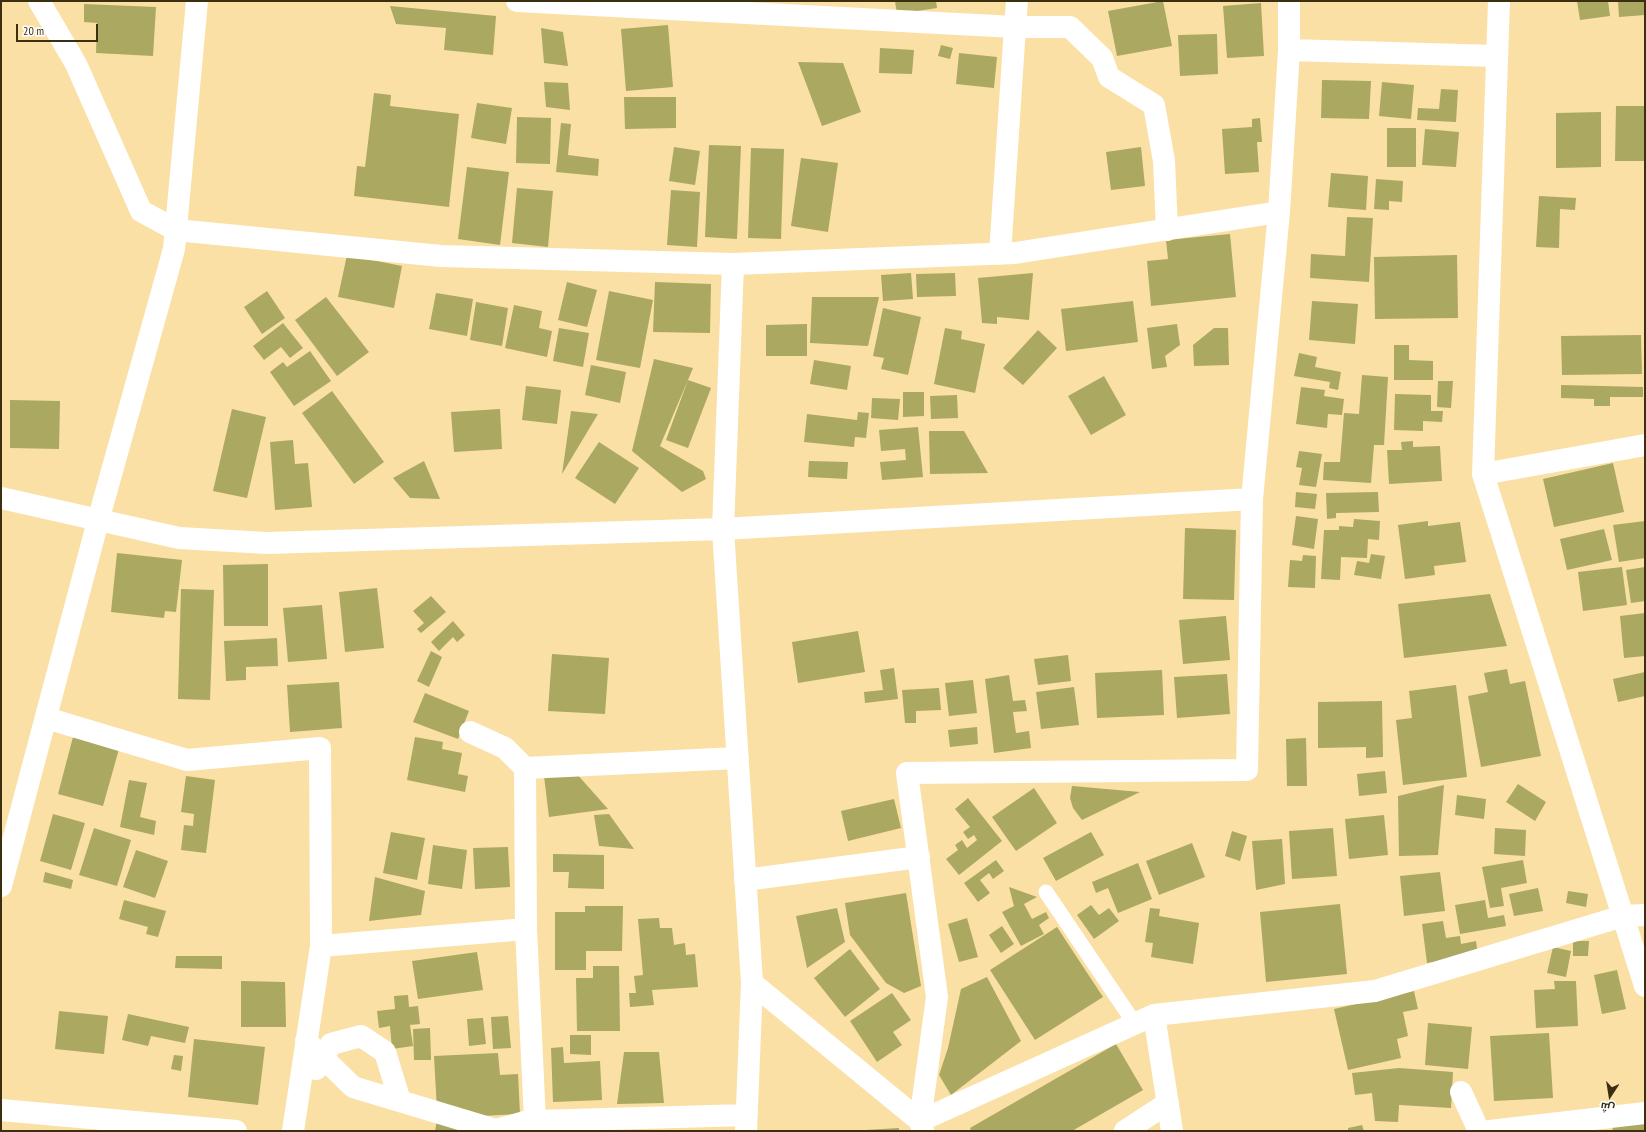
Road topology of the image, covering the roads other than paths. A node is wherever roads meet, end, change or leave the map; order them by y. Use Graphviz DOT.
graph roads {
  1 [pos="39,1"];
  2 [pos="196,1"];
  3 [pos="517,1"];
  4 [pos="1016,1"];
  5 [pos="1289,1"];
  6 [pos="1499,1"];
  7 [pos="1015,27"];
  8 [pos="1289,50"];
  9 [pos="1497,56"];
  10 [pos="1279,212"];
  11 [pos="176,230"];
  12 [pos="1167,230"];
  13 [pos="1000,254"];
  14 [pos="733,264"];
  15 [pos="1645,445"];
  16 [pos="1483,474"];
  17 [pos="1,498"];
  18 [pos="1252,499"];
  19 [pos="98,521"];
  20 [pos="723,529"];
  21 [pos="46,718"];
  22 [pos="470,732"];
  23 [pos="738,758"];
  24 [pos="525,768"];
  25 [pos="919,857"];
  26 [pos="745,880"];
  27 [pos="1,886"];
  28 [pos="1046,892"];
  29 [pos="1645,915"];
  30 [pos="1623,916"];
  31 [pos="526,928"];
  32 [pos="321,946"];
  33 [pos="752,984"];
  34 [pos="1645,986"];
  35 [pos="1145,1020"];
  36 [pos="306,1041"];
  37 [pos="322,1056"];
  38 [pos="1461,1092"];
  39 [pos="400,1101"];
  40 [pos="1168,1103"];
  41 [pos="297,1106"];
  42 [pos="1,1110"];
  43 [pos="1645,1113"];
  44 [pos="535,1119"];
  45 [pos="746,1123"];
  46 [pos="575,1126"];
  47 [pos="922,1126"];
  48 [pos="236,1131"];
  49 [pos="293,1131"];
  50 [pos="1125,1131"];
  51 [pos="1172,1131"];
  52 [pos="1479,1131"];
  53 [pos="1490,1131"];
  1 -- 11 [label="street"];
  2 -- 11 [label="street"];
  3 -- 7 [label="street"];
  4 -- 7 [label="street"];
  5 -- 8 [label="street"];
  6 -- 9 [label="street"];
  7 -- 12 [label="street"];
  7 -- 13 [label="street"];
  8 -- 9 [label="street"];
  8 -- 10 [label="street"];
  9 -- 16 [label="street"];
  10 -- 12 [label="street"];
  10 -- 18 [label="street"];
  11 -- 14 [label="street"];
  11 -- 19 [label="street"];
  12 -- 13 [label="street"];
  13 -- 14 [label="street"];
  14 -- 20 [label="street"];
  15 -- 16 [label="street"];
  16 -- 30 [label="street"];
  17 -- 19 [label="street"];
  18 -- 20 [label="street"];
  18 -- 25 [label="street"];
  19 -- 20 [label="street"];
  19 -- 21 [label="street"];
  20 -- 23 [label="street"];
  21 -- 27 [label="street"];
  21 -- 32 [label="street"];
  22 -- 24 [label="street"];
  23 -- 24 [label="street"];
  23 -- 26 [label="street"];
  24 -- 31 [label="street"];
  25 -- 26 [label="street"];
  25 -- 47 [label="street"];
  26 -- 33 [label="street"];
  28 -- 35 [label="lane"];
  29 -- 30 [label="street"];
  30 -- 34 [label="street"];
  30 -- 35 [label="street"];
  31 -- 32 [label="street"];
  31 -- 44 [label="street"];
  32 -- 36 [label="street"];
  33 -- 45 [label="street"];
  33 -- 47 [label="street"];
  35 -- 40 [label="street"];
  35 -- 47 [label="street"];
  36 -- 37 [label="street"];
  36 -- 41 [label="street"];
  37 -- 39 [label="street"];
  37 -- 39 [label="street"];
  37 -- 41 [label="street"];
  38 -- 52 [label="street"];
  39 -- 44 [label="street"];
  40 -- 50 [label="street"];
  40 -- 51 [label="street"];
  41 -- 49 [label="street"];
  42 -- 48 [label="street"];
  43 -- 53 [label="street"];
  44 -- 46 [label="street"];
  45 -- 46 [label="street"];
}
